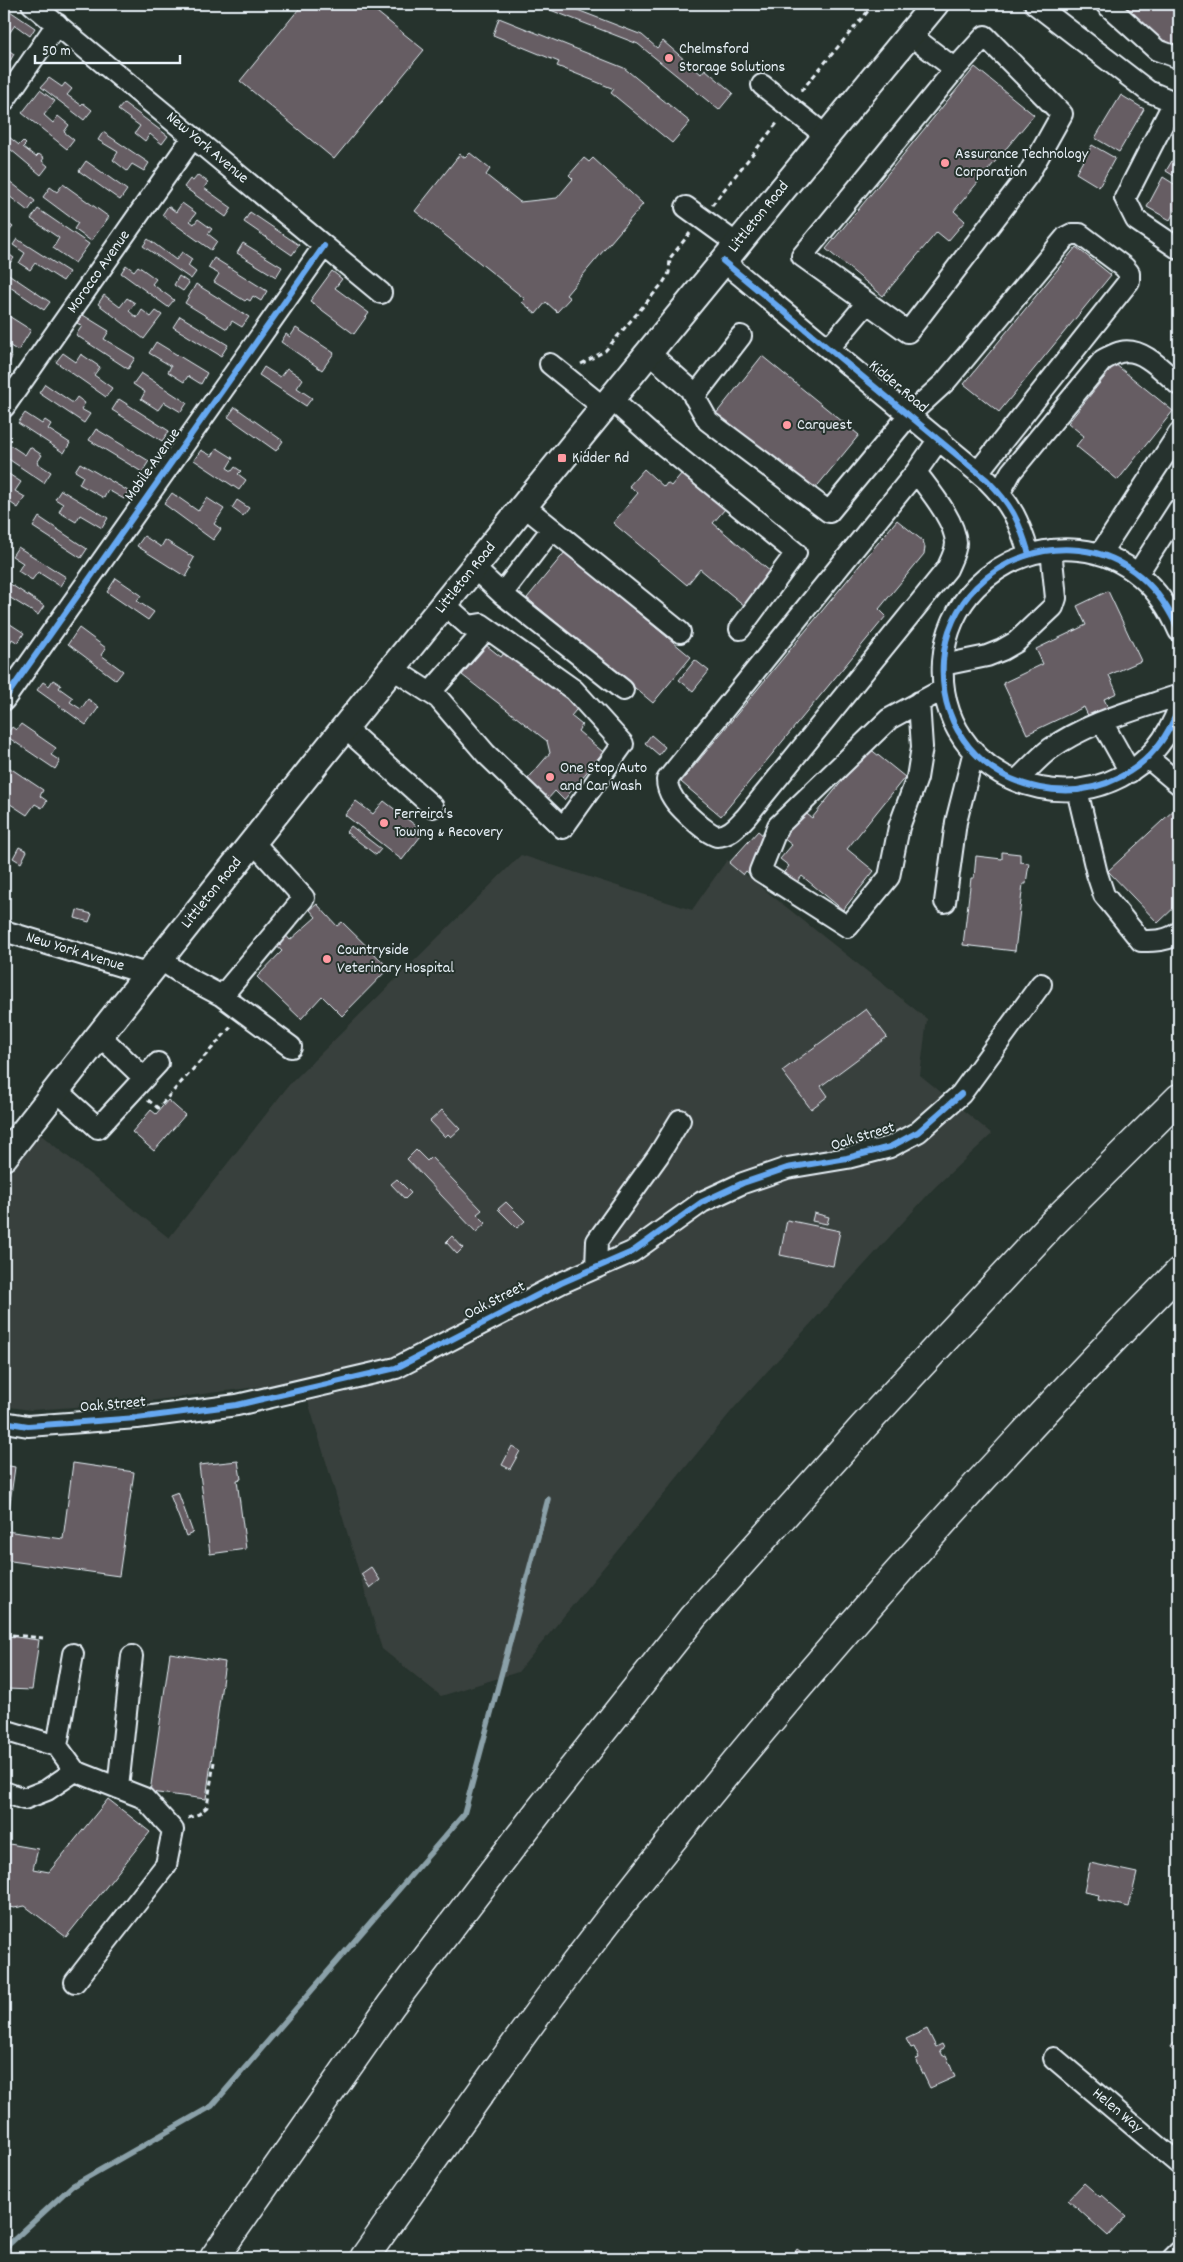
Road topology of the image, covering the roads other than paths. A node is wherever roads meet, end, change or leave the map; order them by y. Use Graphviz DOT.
graph roads {
  1 [pos="32,4"];
  2 [pos="935,4"];
  3 [pos="1035,4"];
  4 [pos="1106,4"];
  5 [pos="57,24"];
  6 [pos="909,34"];
  7 [pos="1179,58"];
  8 [pos="956,69"];
  9 [pos="762,85"];
  10 [pos="4,101"];
  11 [pos="1177,103"];
  12 [pos="826,136"];
  13 [pos="193,138"];
  14 [pos="694,212"];
  15 [pos="324,246"];
  16 [pos="1179,249"];
  17 [pos="730,252"];
  18 [pos="381,293"];
  19 [pos="867,303"];
  20 [pos="741,336"];
  21 [pos="829,348"];
  22 [pos="648,352"];
  23 [pos="557,370"];
  24 [pos="1179,385"];
  25 [pos="694,397"];
  26 [pos="607,403"];
  27 [pos="4,407"];
  28 [pos="909,415"];
  29 [pos="1179,433"];
  30 [pos="939,439"];
  31 [pos="916,472"];
  32 [pos="978,472"];
  33 [pos="1000,492"];
  34 [pos="524,506"];
  35 [pos="1179,509"];
  36 [pos="551,530"];
  37 [pos="1051,550"];
  38 [pos="1030,554"];
  39 [pos="1100,554"];
  40 [pos="474,568"];
  41 [pos="1138,573"];
  42 [pos="502,594"];
  43 [pos="444,604"];
  44 [pos="487,628"];
  45 [pos="740,629"];
  46 [pos="1179,631"];
  47 [pos="680,632"];
  48 [pos="943,665"];
  49 [pos="392,669"];
  50 [pos="944,689"];
  51 [pos="623,690"];
  52 [pos="430,693"];
  53 [pos="1179,696"];
  54 [pos="4,700"];
  55 [pos="919,702"];
  56 [pos="1179,707"];
  57 [pos="1102,722"];
  58 [pos="345,728"];
  59 [pos="974,751"];
  60 [pos="1148,758"];
  61 [pos="1130,772"];
  62 [pos="1016,781"];
  63 [pos="1179,784"];
  64 [pos="1077,790"];
  65 [pos="433,807"];
  66 [pos="253,842"];
  67 [pos="945,902"];
  68 [pos="4,931"];
  69 [pos="1179,932"];
  70 [pos="153,966"];
  71 [pos="1041,984"];
  72 [pos="222,996"];
  73 [pos="99,1035"];
  74 [pos="291,1047"];
  75 [pos="158,1063"];
  76 [pos="139,1083"];
  77 [pos="56,1090"];
  78 [pos="1179,1098"];
  79 [pos="680,1120"];
  80 [pos="4,1157"];
  81 [pos="596,1268"];
  82 [pos="1179,1272"];
  83 [pos="4,1422"];
  84 [pos="73,1654"];
  85 [pos="132,1656"];
  86 [pos="4,1730"];
  87 [pos="57,1746"];
  88 [pos="75,1771"];
  89 [pos="118,1788"];
  90 [pos="4,1792"];
  91 [pos="75,1982"];
  92 [pos="1054,2058"];
  93 [pos="1179,2164"];
  94 [pos="1179,2252"];
  95 [pos="214,2258"];
  96 [pos="364,2258"];
  97 [pos="1173,2258"];
  1 -- 5 [label="street, New York Avenue"];
  2 -- 6 [label="main road, Littleton Road"];
  3 -- 11 [label="street"];
  4 -- 7 [label="street"];
  5 -- 10 [label="street"];
  5 -- 13 [label="street, New York Avenue"];
  6 -- 8 [label="street"];
  6 -- 12 [label="main road, Littleton Road"];
  8 -- 19 [label="street"];
  8 -- 19 [label="street"];
  9 -- 12 [label="street"];
  11 -- 16 [label="street"];
  12 -- 17 [label="main road, Littleton Road"];
  13 -- 15 [label="street, New York Avenue"];
  13 -- 27 [label="street, Morocco Avenue"];
  14 -- 17 [label="street, Kidder Road"];
  15 -- 18 [label="street, New York Avenue"];
  15 -- 54 [label="street, Mobile Avenue"];
  17 -- 21 [label="street, Kidder Road"];
  17 -- 22 [label="main road, Littleton Road"];
  19 -- 21 [label="street"];
  20 -- 25 [label="street"];
  21 -- 28 [label="street, Kidder Road"];
  22 -- 25 [label="street"];
  22 -- 26 [label="main road, Littleton Road"];
  23 -- 26 [label="street"];
  24 -- 33 [label="street"];
  25 -- 28 [label="street"];
  26 -- 34 [label="main road, Littleton Road"];
  26 -- 45 [label="street"];
  28 -- 30 [label="street, Kidder Road"];
  28 -- 32 [label="street"];
  29 -- 39 [label="street"];
  30 -- 31 [label="street"];
  30 -- 32 [label="street, Kidder Road"];
  31 -- 31 [label="street"];
  32 -- 33 [label="street, Kidder Road"];
  33 -- 38 [label="street, Kidder Road"];
  34 -- 36 [label="street"];
  34 -- 40 [label="main road, Littleton Road"];
  35 -- 41 [label="street"];
  36 -- 42 [label="street"];
  36 -- 47 [label="street"];
  37 -- 38 [label="street"];
  37 -- 39 [label="street"];
  37 -- 48 [label="street"];
  38 -- 48 [label="street"];
  39 -- 41 [label="street"];
  40 -- 42 [label="street"];
  40 -- 43 [label="main road, Littleton Road"];
  41 -- 46 [label="street"];
  42 -- 51 [label="street"];
  43 -- 44 [label="street"];
  43 -- 49 [label="main road, Littleton Road"];
  44 -- 52 [label="street"];
  44 -- 52 [label="street"];
  48 -- 50 [label="street"];
  49 -- 52 [label="street"];
  49 -- 58 [label="main road, Littleton Road"];
  50 -- 55 [label="street"];
  50 -- 59 [label="street"];
  53 -- 57 [label="street"];
  55 -- 55 [label="street"];
  56 -- 60 [label="street"];
  57 -- 61 [label="street"];
  57 -- 62 [label="street"];
  58 -- 65 [label="street"];
  58 -- 66 [label="main road, Littleton Road"];
  59 -- 62 [label="street"];
  59 -- 67 [label="street"];
  60 -- 61 [label="street"];
  60 -- 63 [label="street"];
  61 -- 64 [label="street"];
  62 -- 64 [label="street"];
  64 -- 69 [label="street"];
  66 -- 70 [label="main road, Littleton Road"];
  66 -- 72 [label="street"];
  68 -- 70 [label="street, New York Avenue"];
  70 -- 72 [label="street, New York Avenue"];
  70 -- 73 [label="main road, Littleton Road"];
  71 -- 81 [label="street, Oak Street"];
  72 -- 74 [label="street, New York Avenue"];
  73 -- 76 [label="street"];
  73 -- 77 [label="main road, Littleton Road"];
  75 -- 76 [label="street"];
  76 -- 77 [label="street"];
  77 -- 80 [label="main road, Littleton Road"];
  78 -- 95 [label="highway"];
  79 -- 81 [label="street"];
  81 -- 83 [label="street, Oak Street"];
  82 -- 96 [label="highway"];
  84 -- 87 [label="street"];
  85 -- 89 [label="street"];
  86 -- 87 [label="street"];
  87 -- 88 [label="street"];
  88 -- 89 [label="street"];
  88 -- 90 [label="street"];
  89 -- 91 [label="street"];
  92 -- 93 [label="street, Helen Way"];
  94 -- 97 [label="street"];
}
